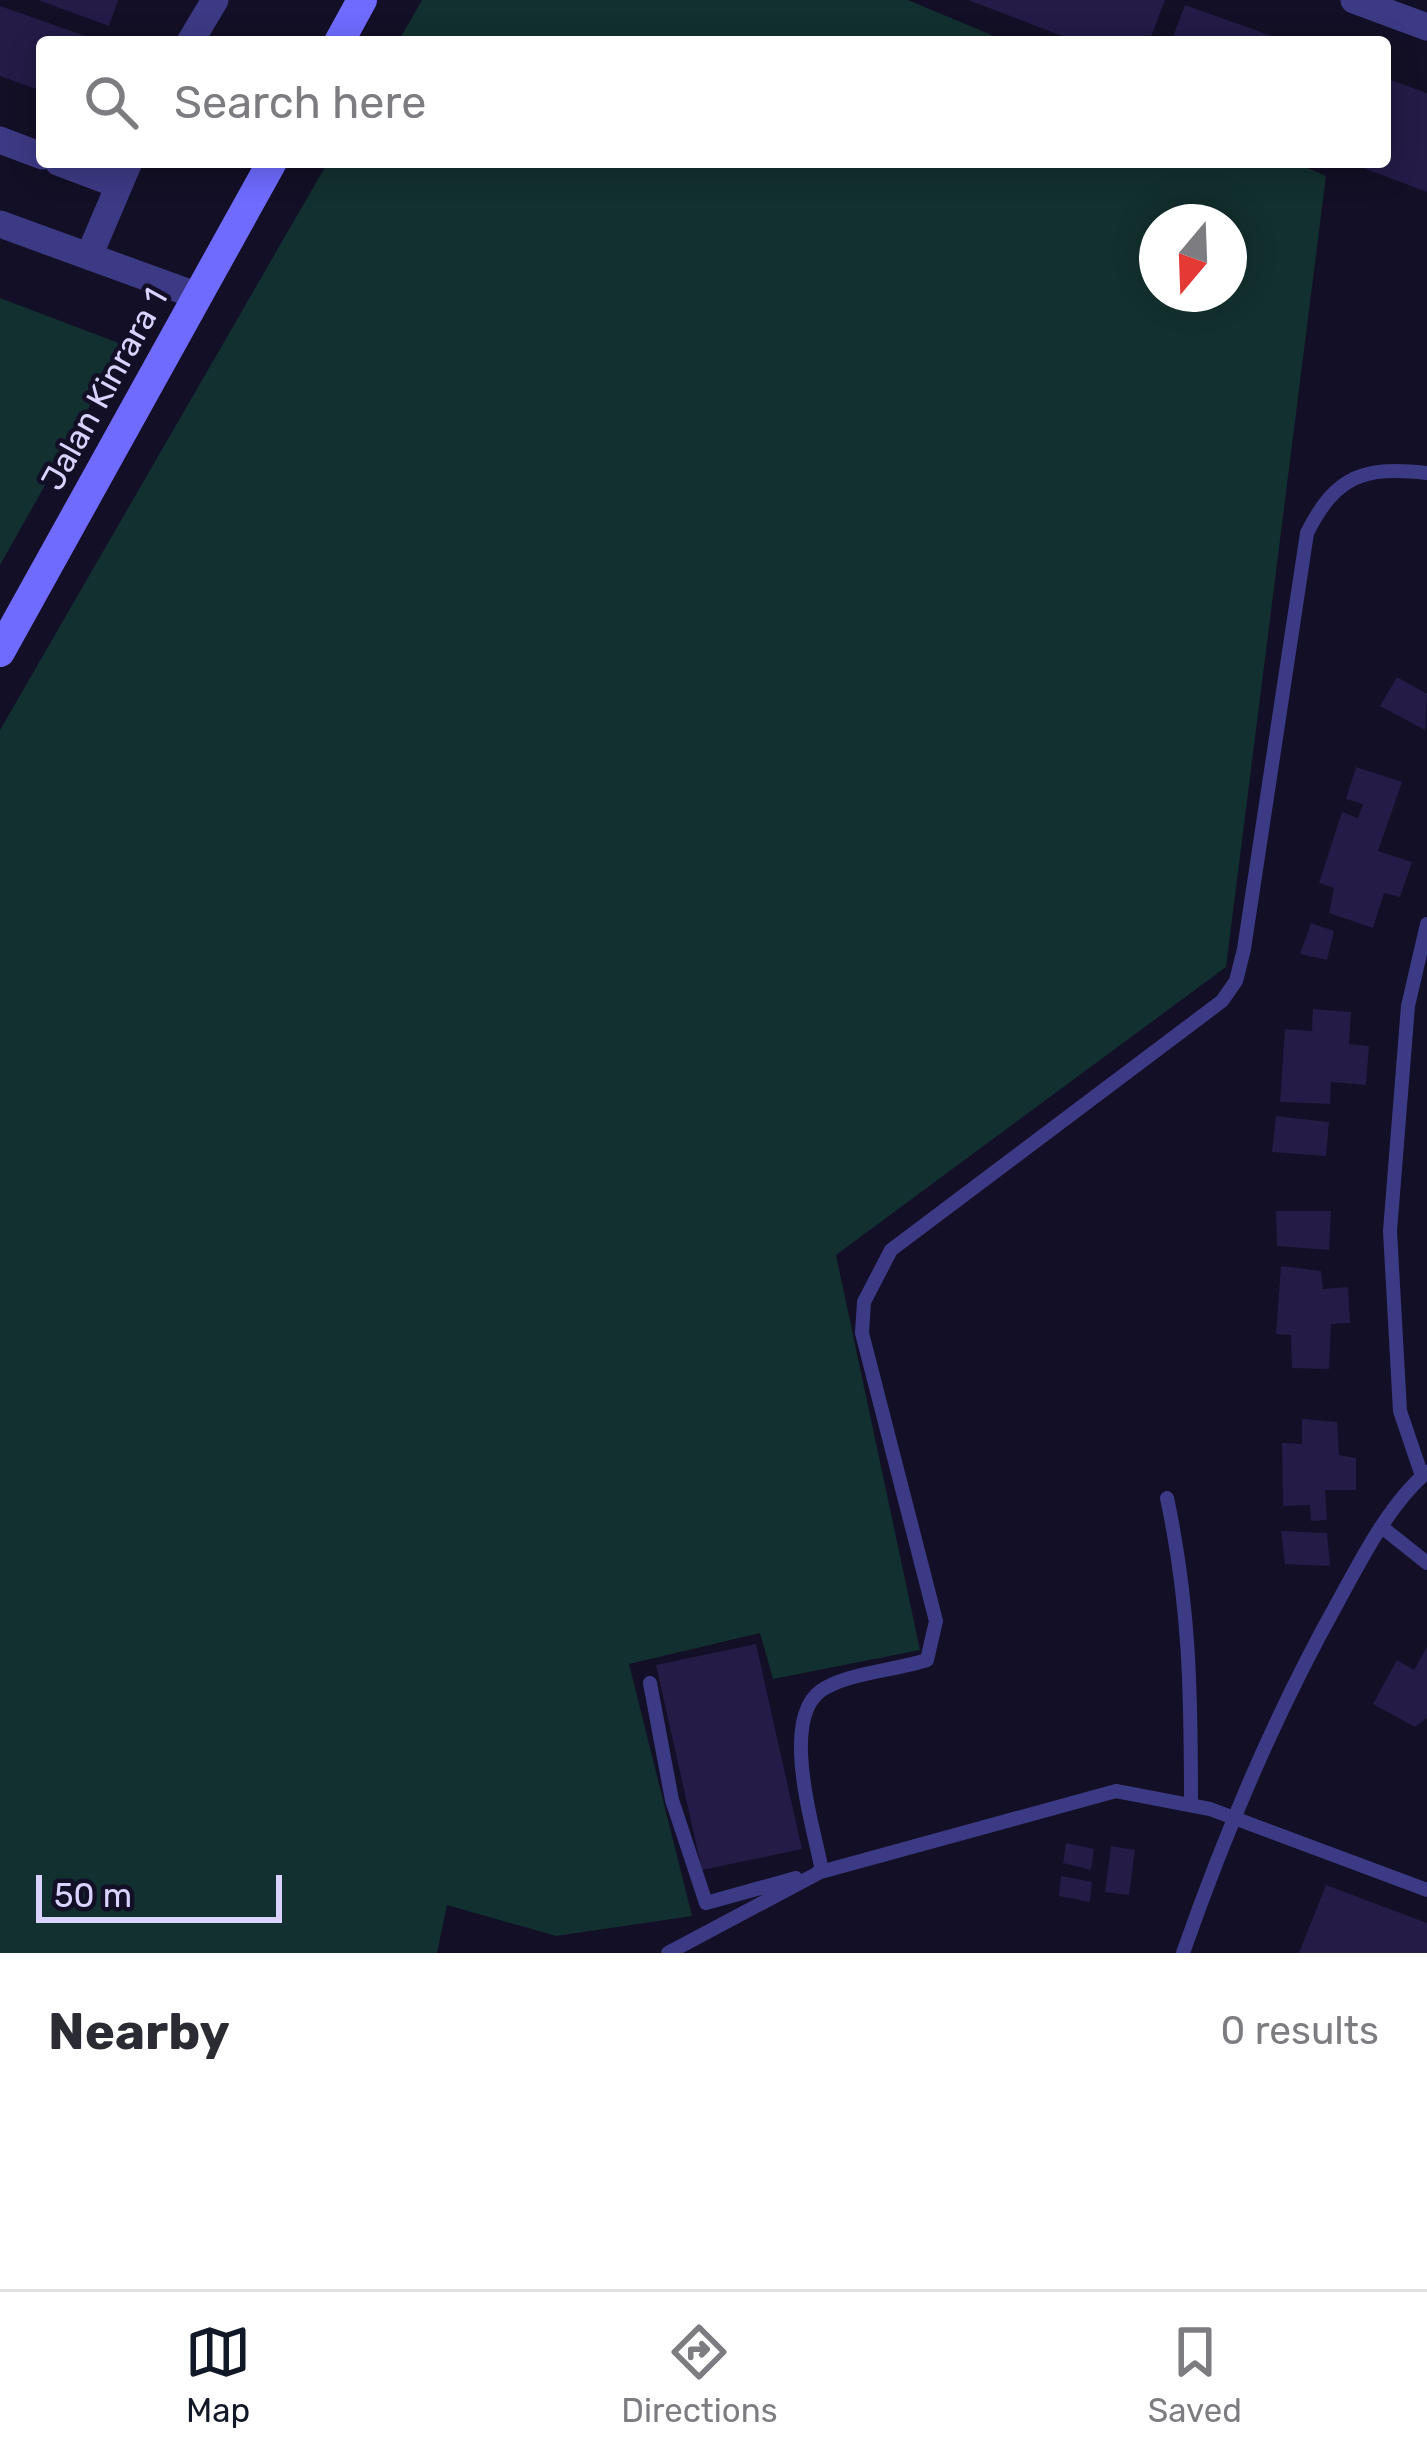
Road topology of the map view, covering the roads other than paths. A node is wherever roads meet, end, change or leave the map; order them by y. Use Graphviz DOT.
graph roads {
  1 [pos="215,0"];
  2 [pos="362,0"];
  3 [pos="1354,0"];
  4 [pos="1427,27"];
  5 [pos="194,36"];
  6 [pos="342,36"];
  7 [pos="0,140"];
  8 [pos="36,154"];
  9 [pos="94,168"];
  10 [pos="269,168"];
  11 [pos="124,173"];
  12 [pos="0,224"];
  13 [pos="89,256"];
  14 [pos="198,296"];
  15 [pos="1427,472"];
  16 [pos="0,652"];
  17 [pos="1427,924"];
  18 [pos="1424,1474"];
  19 [pos="1167,1498"];
  20 [pos="1383,1528"];
  21 [pos="1427,1563"];
  22 [pos="650,1683"];
  23 [pos="1191,1805"];
  24 [pos="1231,1816"];
  25 [pos="822,1871"];
  26 [pos="1427,1890"];
  27 [pos="668,1953"];
  28 [pos="1183,1953"];
  1 -- 5 [label="street"];
  2 -- 6 [label="street"];
  3 -- 4 [label="street"];
  7 -- 8 [label="street"];
  9 -- 11 [label="street"];
  10 -- 14 [label="street, Jalan Kinrara 1"];
  11 -- 13 [label="street"];
  12 -- 13 [label="street"];
  13 -- 14 [label="street"];
  14 -- 16 [label="street, Jalan Kinrara 1"];
  15 -- 25 [label="lane"];
  17 -- 18 [label="lane"];
  18 -- 20 [label="lane"];
  19 -- 23 [label="lane"];
  20 -- 21 [label="lane"];
  20 -- 24 [label="lane"];
  22 -- 25 [label="lane"];
  23 -- 24 [label="lane"];
  23 -- 25 [label="lane"];
  24 -- 26 [label="lane"];
  24 -- 28 [label="lane"];
  25 -- 27 [label="lane"];
}
